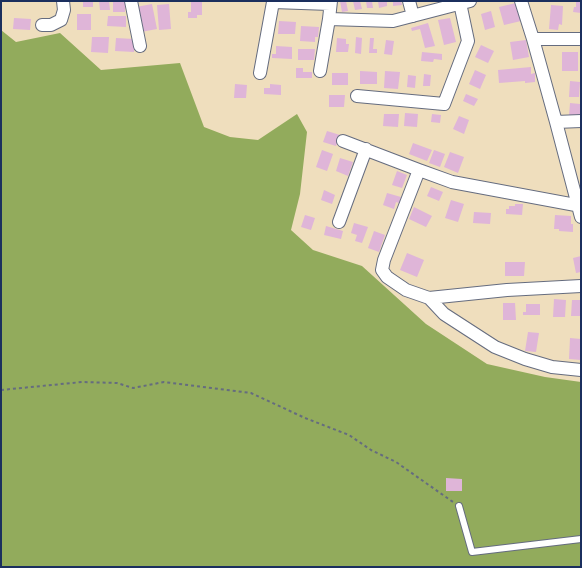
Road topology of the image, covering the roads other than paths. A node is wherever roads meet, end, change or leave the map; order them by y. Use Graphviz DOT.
graph roads {
  1 [pos="63,1"];
  2 [pos="131,1"];
  3 [pos="409,1"];
  4 [pos="521,1"];
  5 [pos="465,2"];
  6 [pos="330,3"];
  7 [pos="413,16"];
  8 [pos="329,19"];
  9 [pos="42,25"];
  10 [pos="533,39"];
  11 [pos="581,39"];
  12 [pos="140,46"];
  13 [pos="320,71"];
  14 [pos="260,73"];
  15 [pos="357,96"];
  16 [pos="581,121"];
  17 [pos="556,122"];
  18 [pos="343,141"];
  19 [pos="366,149"];
  20 [pos="419,170"];
  21 [pos="580,210"];
  22 [pos="339,222"];
  23 [pos="581,286"];
  24 [pos="429,298"];
  25 [pos="581,370"];
  26 [pos="459,506"];
  27 [pos="581,539"];
  1 -- 9 [label="street"];
  2 -- 12 [label="street"];
  3 -- 7 [label="street"];
  4 -- 10 [label="street"];
  5 -- 7 [label="street"];
  5 -- 15 [label="street"];
  6 -- 8 [label="street"];
  6 -- 14 [label="street"];
  7 -- 8 [label="street"];
  8 -- 13 [label="street"];
  10 -- 11 [label="street"];
  10 -- 17 [label="street"];
  16 -- 17 [label="street"];
  17 -- 21 [label="street"];
  18 -- 19 [label="street"];
  19 -- 20 [label="street"];
  19 -- 22 [label="street"];
  20 -- 21 [label="street"];
  20 -- 24 [label="street"];
  23 -- 24 [label="street"];
  24 -- 25 [label="street"];
  26 -- 27 [label="lane"];
}
